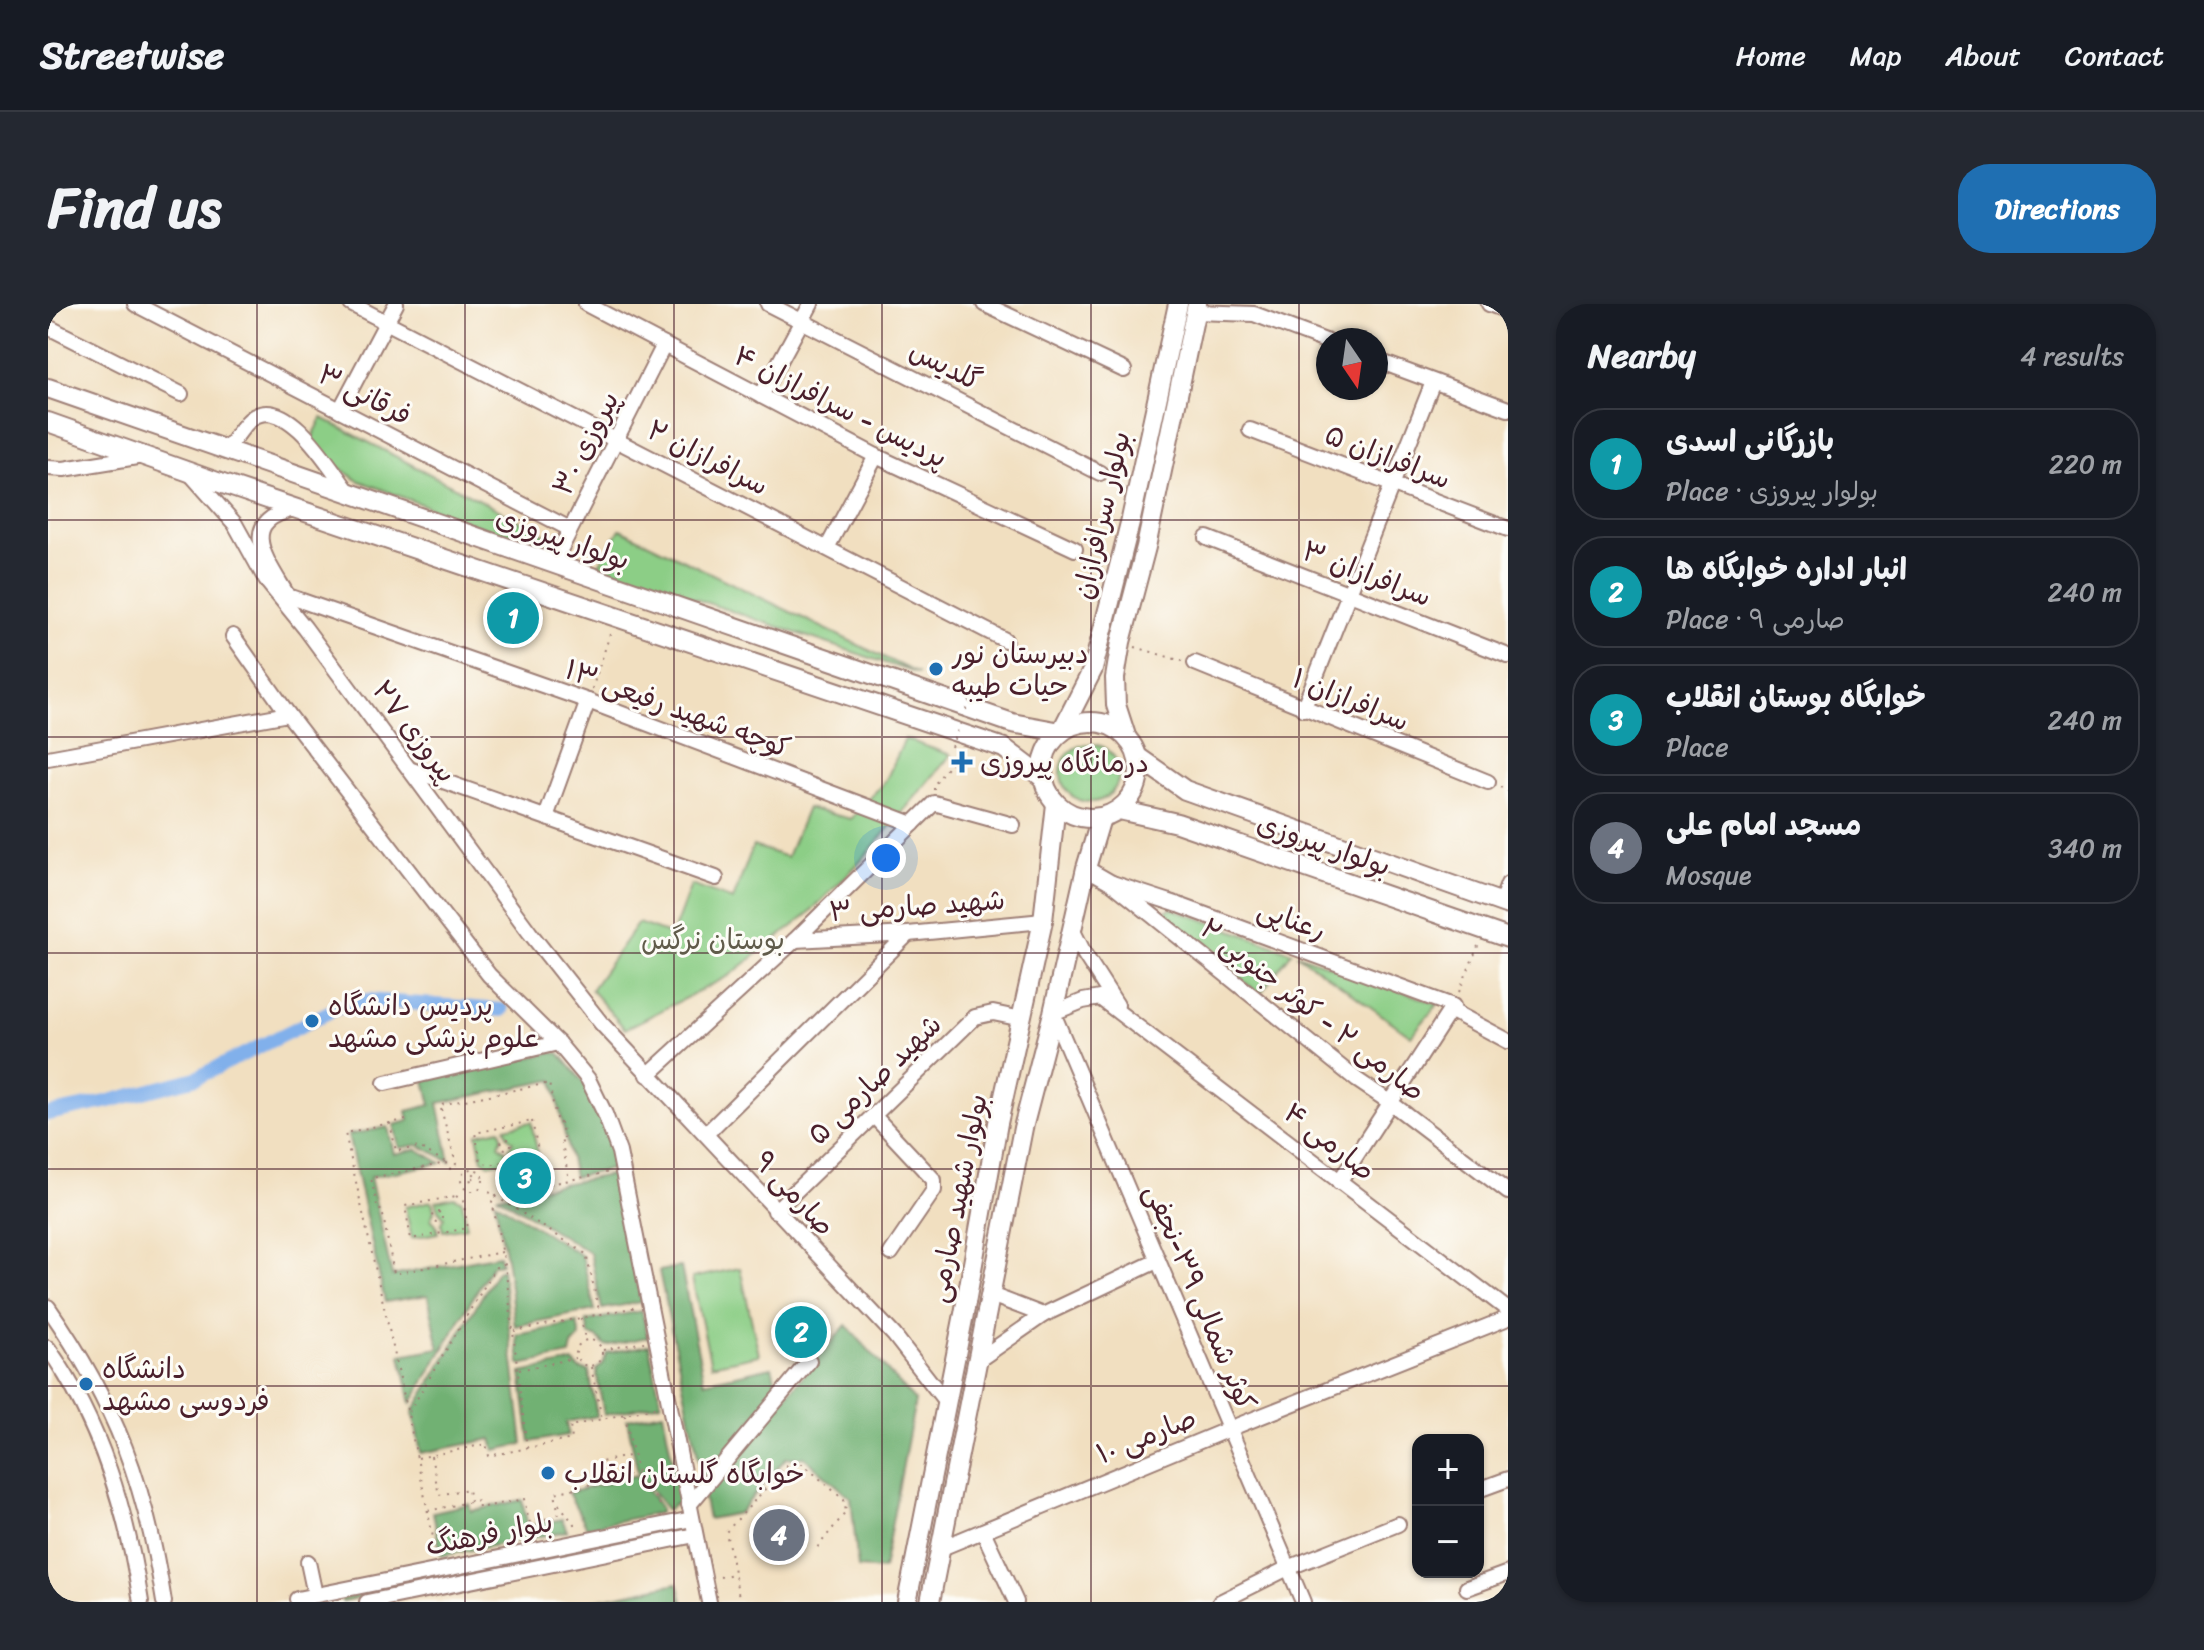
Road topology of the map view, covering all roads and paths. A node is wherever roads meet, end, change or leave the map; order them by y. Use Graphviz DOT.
graph roads {
  1 [pos="135,304"];
  2 [pos="351,304"];
  3 [pos="396,304"];
  4 [pos="586,304"];
  5 [pos="768,304"];
  6 [pos="811,304"];
  7 [pos="984,304"];
  8 [pos="1489,304"];
  9 [pos="1190,307"];
  10 [pos="1250,309"];
  11 [pos="1508,311"];
  12 [pos="387,321"];
  13 [pos="803,322"];
  14 [pos="48,327"];
  15 [pos="1316,337"];
  16 [pos="664,345"];
  17 [pos="1388,365"];
  18 [pos="1124,370"];
  19 [pos="1433,382"];
  20 [pos="48,388"];
  21 [pos="181,394"];
  22 [pos="761,396"];
  23 [pos="1508,409"];
  24 [pos="340,410"];
  25 [pos="48,422"];
  26 [pos="1250,430"];
  27 [pos="617,439"];
  28 [pos="226,450"];
  29 [pos="146,456"];
  30 [pos="876,456"];
  31 [pos="48,468"];
  32 [pos="188,471"];
  33 [pos="1100,473"];
  34 [pos="1391,486"];
  35 [pos="348,491"];
  36 [pos="298,509"];
  37 [pos="570,529"];
  38 [pos="1508,529"];
  39 [pos="1207,538"];
  40 [pos="827,548"];
  41 [pos="1075,549"];
  42 [pos="553,564"];
  43 [pos="1116,577"];
  44 [pos="1348,594"];
  45 [pos="288,596"];
  46 [pos="615,616"];
  47 [pos="305,628"];
  48 [pos="233,636"];
  49 [pos="1005,640"];
  50 [pos="1121,642"];
  51 [pos="1508,656"];
  52 [pos="1195,663"];
  53 [pos="997,688"];
  54 [pos="588,701"];
  55 [pos="1303,709"];
  56 [pos="288,714"];
  57 [pos="1061,732"];
  58 [pos="1126,736"];
  59 [pos="951,747"];
  60 [pos="957,754"];
  61 [pos="1138,757"];
  62 [pos="48,758"];
  63 [pos="412,770"];
  64 [pos="1042,777"];
  65 [pos="1488,782"];
  66 [pos="934,803"];
  67 [pos="1056,804"];
  68 [pos="1119,810"];
  69 [pos="546,817"];
  70 [pos="1101,818"];
  71 [pos="913,824"];
  72 [pos="1013,825"];
  73 [pos="1086,868"];
  74 [pos="716,878"];
  75 [pos="1112,883"];
  76 [pos="1508,884"];
  77 [pos="1504,904"];
  78 [pos="1043,921"];
  79 [pos="1072,929"];
  80 [pos="1485,930"];
  81 [pos="908,934"];
  82 [pos="1508,938"];
  83 [pos="795,940"];
  84 [pos="1452,1008"];
  85 [pos="1121,1012"];
  86 [pos="1053,1013"];
  87 [pos="1022,1019"];
  88 [pos="601,1023"];
  89 [pos="1508,1041"];
  90 [pos="558,1043"];
  91 [pos="648,1075"];
  92 [pos="385,1083"];
  93 [pos="1391,1103"];
  94 [pos="874,1116"];
  95 [pos="406,1120"];
  96 [pos="390,1123"];
  97 [pos="706,1134"];
  98 [pos="510,1161"];
  99 [pos="446,1163"];
  100 [pos="622,1170"];
  101 [pos="478,1171"];
  102 [pos="463,1174"];
  103 [pos="472,1180"];
  104 [pos="569,1180"];
  105 [pos="1339,1182"];
  106 [pos="482,1186"];
  107 [pos="465,1189"];
  108 [pos="489,1192"];
  109 [pos="1508,1192"];
  110 [pos="495,1197"];
  111 [pos="434,1200"];
  112 [pos="775,1211"];
  113 [pos="502,1252"];
  114 [pos="891,1253"];
  115 [pos="1157,1261"];
  116 [pos="505,1265"];
  117 [pos="991,1295"];
  118 [pos="649,1305"];
  119 [pos="48,1307"];
  120 [pos="1508,1310"];
  121 [pos="600,1314"];
  122 [pos="1043,1315"];
  123 [pos="581,1318"];
  124 [pos="1508,1318"];
  125 [pos="512,1332"];
  126 [pos="656,1339"];
  127 [pos="585,1340"];
  128 [pos="48,1348"];
  129 [pos="602,1350"];
  130 [pos="577,1358"];
  131 [pos="809,1361"];
  132 [pos="977,1361"];
  133 [pos="590,1366"];
  134 [pos="517,1370"];
  135 [pos="946,1402"];
  136 [pos="665,1406"];
  137 [pos="408,1414"];
  138 [pos="625,1414"];
  139 [pos="602,1419"];
  140 [pos="1229,1429"];
  141 [pos="527,1448"];
  142 [pos="633,1455"];
  143 [pos="431,1456"];
  144 [pos="417,1458"];
  145 [pos="637,1473"];
  146 [pos="1508,1479"];
  147 [pos="601,1481"];
  148 [pos="1484,1488"];
  149 [pos="556,1501"];
  150 [pos="470,1502"];
  151 [pos="427,1511"];
  152 [pos="691,1512"];
  153 [pos="667,1514"];
  154 [pos="1398,1524"];
  155 [pos="983,1531"];
  156 [pos="580,1532"];
  157 [pos="695,1535"];
  158 [pos="816,1549"];
  159 [pos="939,1549"];
  160 [pos="308,1562"];
  161 [pos="1288,1568"];
  162 [pos="439,1570"];
  163 [pos="1508,1573"];
  164 [pos="735,1574"];
  165 [pos="720,1577"];
  166 [pos="1467,1588"];
  167 [pos="303,1600"];
  168 [pos="141,1602"];
  169 [pos="164,1602"];
  170 [pos="367,1602"];
  171 [pos="709,1602"];
  172 [pos="740,1602"];
  173 [pos="907,1602"];
  174 [pos="930,1602"];
  175 [pos="1016,1602"];
  176 [pos="1220,1602"];
  177 [pos="1303,1602"];
  1 -- 24 [label="street, فرقانی ۳"];
  2 -- 12 [label="street, سرافرازان ۲"];
  3 -- 12 [label="street"];
  4 -- 16 [label="street, پردیس - سرافرازان ۴"];
  5 -- 13 [label="street, گلدیس"];
  6 -- 13 [label="street"];
  7 -- 18 [label="street"];
  8 -- 11 [label="street"];
  9 -- 10 [label="street"];
  9 -- 43 [label="main road, بولوار سرافرازان"];
  9 -- 50 [label="main road, بولوار سرافرازان"];
  10 -- 15 [label="street"];
  12 -- 24 [label="street"];
  12 -- 27 [label="street, سرافرازان ۲"];
  13 -- 22 [label="street"];
  13 -- 33 [label="street, گلدیس"];
  14 -- 21 [label="street"];
  16 -- 22 [label="street, پردیس - سرافرازان ۴"];
  16 -- 27 [label="street, پیروزی ۳۰"];
  17 -- 19 [label="street"];
  19 -- 23 [label="street"];
  19 -- 34 [label="street"];
  20 -- 28 [label="main road, بولوار پیروزی"];
  22 -- 30 [label="street, پردیس - سرافرازان ۴"];
  24 -- 37 [label="street, فرقانی ۳"];
  25 -- 29 [label="main road, بولوار پیروزی"];
  26 -- 34 [label="street, سرافرازان ۵"];
  27 -- 37 [label="street, پیروزی ۳۰"];
  27 -- 40 [label="street, سرافرازان ۲"];
  28 -- 35 [label="main road, بولوار پیروزی"];
  28 -- 35 [label="street"];
  29 -- 31 [label="street"];
  29 -- 32 [label="main road, بولوار پیروزی"];
  30 -- 40 [label="street"];
  30 -- 41 [label="street, پردیس - سرافرازان ۴"];
  32 -- 36 [label="main road, بولوار پیروزی"];
  32 -- 47 [label="street, پیروزی ۲۷"];
  34 -- 38 [label="street, سرافرازان ۵"];
  34 -- 44 [label="street"];
  35 -- 42 [label="main road, بولوار پیروزی"];
  36 -- 45 [label="street"];
  36 -- 46 [label="main road, بولوار پیروزی"];
  37 -- 42 [label="street, پیروزی ۳۰"];
  39 -- 44 [label="street, سرافرازان ۳"];
  40 -- 49 [label="street, سرافرازان ۲"];
  41 -- 43 [label="path"];
  42 -- 57 [label="main road, بولوار پیروزی"];
  43 -- 57 [label="main road, بولوار سرافرازان"];
  44 -- 51 [label="street, سرافرازان ۳"];
  44 -- 55 [label="street"];
  45 -- 47 [label="street"];
  45 -- 54 [label="street, کوچه شهید رفیعی ۱۳"];
  46 -- 54 [label="path"];
  46 -- 64 [label="main road, بولوار پیروزی"];
  47 -- 63 [label="street, پیروزی ۲۷"];
  48 -- 56 [label="street"];
  50 -- 52 [label="path"];
  50 -- 58 [label="main road, بولوار سرافرازان"];
  52 -- 55 [label="street, سرافرازان ۱"];
  53 -- 59 [label="path, bridge"];
  54 -- 69 [label="street"];
  54 -- 71 [label="street, کوچه شهید رفیعی ۱۳"];
  55 -- 65 [label="street, سرافرازان ۱"];
  56 -- 62 [label="street"];
  56 -- 90 [label="street"];
  57 -- 58 [label="main road"];
  57 -- 64 [label="main road"];
  58 -- 61 [label="main road"];
  60 -- 66 [label="path"];
  61 -- 68 [label="main road"];
  61 -- 77 [label="main road, بولوار پیروزی"];
  63 -- 69 [label="street"];
  63 -- 88 [label="street, پیروزی ۲۷"];
  64 -- 67 [label="main road"];
  66 -- 71 [label="street"];
  66 -- 72 [label="street"];
  67 -- 70 [label="main road"];
  67 -- 78 [label="main road, بولوار شهید صارمی"];
  68 -- 70 [label="main road"];
  68 -- 80 [label="main road, بولوار پیروزی"];
  69 -- 74 [label="street"];
  70 -- 73 [label="main road, بولوار شهید صارمی"];
  71 -- 83 [label="street"];
  73 -- 75 [label="street, صارمی ۲ - کوثر جنوبی ۲"];
  73 -- 79 [label="main road, بولوار شهید صارمی"];
  75 -- 84 [label="street, رعناپی"];
  75 -- 93 [label="street, صارمی ۲ - کوثر جنوبی ۲"];
  76 -- 77 [label="street"];
  78 -- 81 [label="street, شهید صارمی ۳"];
  78 -- 87 [label="main road, بولوار شهید صارمی"];
  79 -- 85 [label="street"];
  79 -- 86 [label="main road, بولوار شهید صارمی"];
  80 -- 82 [label="main road, بولوار پیروزی"];
  80 -- 84 [label="path"];
  81 -- 83 [label="street, شهید صارمی ۳"];
  81 -- 97 [label="street"];
  83 -- 91 [label="street"];
  84 -- 89 [label="street, رعناپی"];
  84 -- 93 [label="street"];
  85 -- 86 [label="street"];
  85 -- 105 [label="street, صارمی ۴"];
  86 -- 115 [label="street, کوثر شمالی ۳۹-نجفی"];
  86 -- 117 [label="main road, بولوار شهید صارمی"];
  87 -- 94 [label="street, شهید صارمی ۵"];
  87 -- 135 [label="main road, بولوار شهید صارمی"];
  88 -- 91 [label="street, صارمی ۹"];
  90 -- 92 [label="street"];
  90 -- 100 [label="street"];
  91 -- 97 [label="street, صارمی ۹"];
  93 -- 105 [label="street"];
  93 -- 109 [label="street, صارمی ۲ - کوثر جنوبی ۲"];
  94 -- 112 [label="street, شهید صارمی ۵"];
  94 -- 114 [label="street"];
  95 -- 96 [label="path"];
  96 -- 99 [label="path"];
  96 -- 137 [label="path"];
  97 -- 112 [label="street, صارمی ۹"];
  98 -- 98 [label="path"];
  99 -- 104 [label="path"];
  99 -- 113 [label="path"];
  100 -- 104 [label="path"];
  100 -- 118 [label="street"];
  101 -- 102 [label="path"];
  101 -- 103 [label="path"];
  101 -- 106 [label="path"];
  102 -- 103 [label="path"];
  102 -- 107 [label="path"];
  103 -- 106 [label="path"];
  103 -- 107 [label="path"];
  104 -- 110 [label="path"];
  105 -- 120 [label="street, صارمی ۴"];
  106 -- 107 [label="path"];
  108 -- 110 [label="path"];
  110 -- 113 [label="path"];
  110 -- 121 [label="path"];
  111 -- 111 [label="path"];
  112 -- 135 [label="street, صارمی ۹"];
  113 -- 116 [label="path"];
  115 -- 122 [label="street"];
  115 -- 140 [label="street, کوثر شمالی ۳۹-نجفی"];
  116 -- 125 [label="path"];
  116 -- 137 [label="path"];
  117 -- 122 [label="street"];
  117 -- 132 [label="main road, بولوار شهید صارمی"];
  118 -- 121 [label="path"];
  118 -- 126 [label="street"];
  119 -- 169 [label="street"];
  121 -- 123 [label="path"];
  122 -- 132 [label="street"];
  123 -- 125 [label="path"];
  123 -- 127 [label="path"];
  124 -- 140 [label="street, صارمی ۱۰"];
  125 -- 134 [label="path"];
  126 -- 129 [label="path"];
  126 -- 152 [label="street"];
  127 -- 129 [label="path"];
  127 -- 130 [label="path"];
  128 -- 168 [label="street"];
  129 -- 133 [label="path"];
  130 -- 133 [label="path"];
  130 -- 134 [label="path"];
  131 -- 152 [label="street"];
  132 -- 159 [label="main road, بولوار شهید صارمی"];
  133 -- 139 [label="path"];
  134 -- 141 [label="path"];
  135 -- 173 [label="main road, بولوار شهید صارمی"];
  136 -- 138 [label="path"];
  137 -- 144 [label="path"];
  138 -- 139 [label="path"];
  138 -- 142 [label="path"];
  139 -- 141 [label="path"];
  140 -- 155 [label="street, صارمی ۱۰"];
  140 -- 161 [label="street, کوثر شمالی ۳۹-نجفی"];
  141 -- 143 [label="path"];
  142 -- 145 [label="path"];
  142 -- 147 [label="path"];
  143 -- 144 [label="path"];
  143 -- 150 [label="path"];
  144 -- 151 [label="path"];
  145 -- 147 [label="path"];
  145 -- 153 [label="path"];
  146 -- 148 [label="street"];
  147 -- 149 [label="path"];
  149 -- 150 [label="path"];
  149 -- 156 [label="path"];
  150 -- 151 [label="path"];
  151 -- 162 [label="path"];
  152 -- 157 [label="street"];
  152 -- 162 [label="street, بلوار فرهنگ"];
  154 -- 161 [label="street"];
  155 -- 159 [label="street, صارمی ۱۰"];
  155 -- 175 [label="street"];
  157 -- 170 [label="street, بلوار فرهنگ"];
  157 -- 171 [label="street"];
  158 -- 164 [label="path"];
  159 -- 174 [label="main road, بولوار شهید صارمی"];
  160 -- 167 [label="street"];
  161 -- 176 [label="street"];
  161 -- 177 [label="street, کوثر شمالی ۳۹-نجفی"];
  162 -- 167 [label="street, بلوار فرهنگ"];
  163 -- 166 [label="street"];
  164 -- 165 [label="path"];
  164 -- 172 [label="path"];
}
